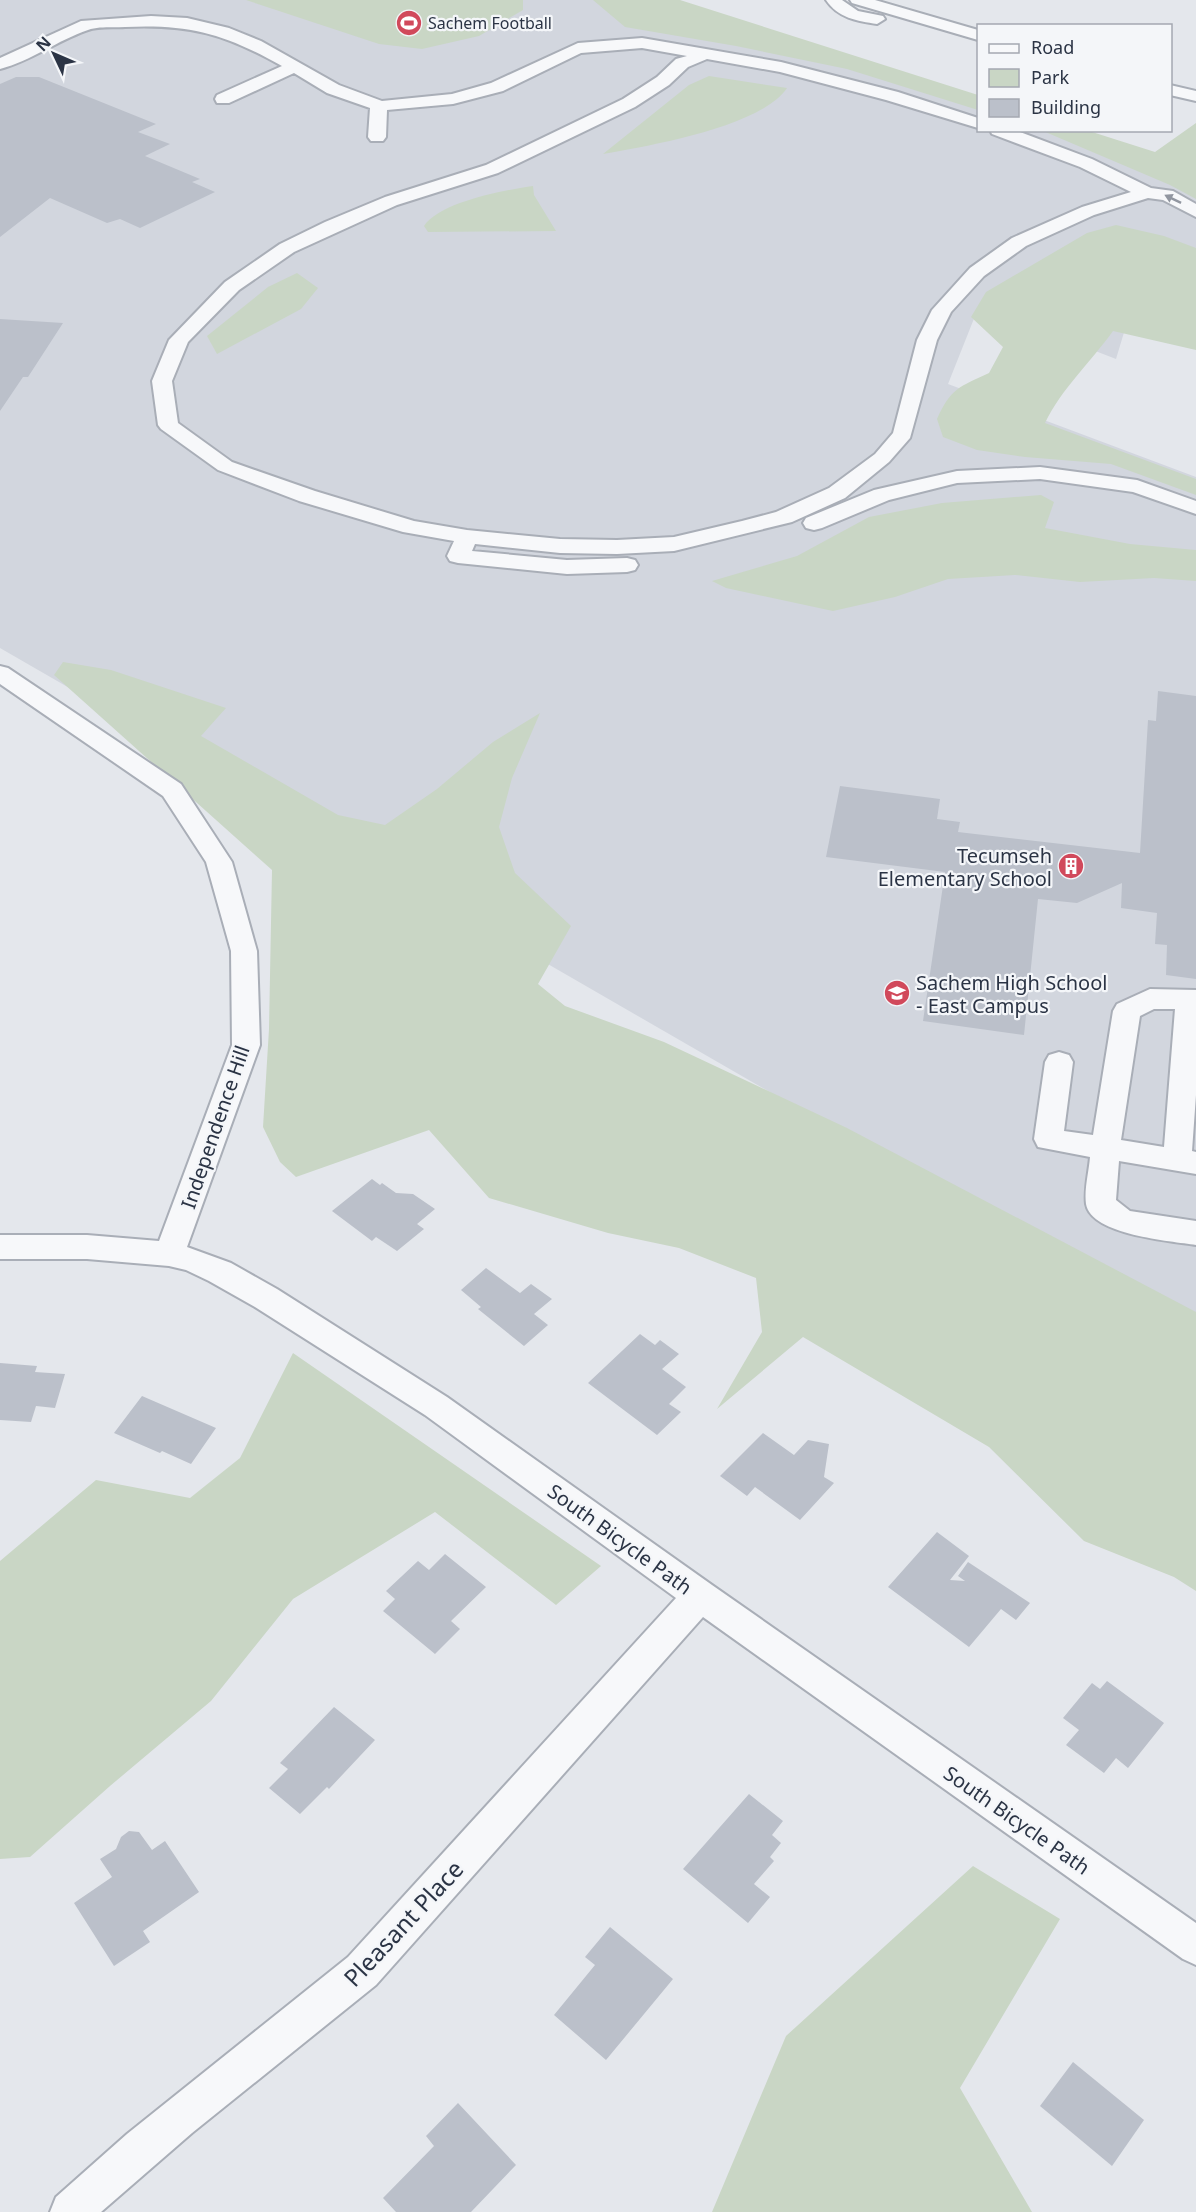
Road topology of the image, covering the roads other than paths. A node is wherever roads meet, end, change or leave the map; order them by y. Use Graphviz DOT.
graph roads {
  1 [pos="834,0"];
  2 [pos="858,0"];
  3 [pos="909,15"];
  4 [pos="977,35"];
  5 [pos="709,54"];
  6 [pos="0,64"];
  7 [pos="294,67"];
  8 [pos="1172,90"];
  9 [pos="1196,96"];
  10 [pos="223,99"];
  11 [pos="379,106"];
  12 [pos="977,123"];
  13 [pos="1004,132"];
  14 [pos="377,137"];
  15 [pos="1147,193"];
  16 [pos="1196,212"];
  17 [pos="1196,228"];
  18 [pos="1196,508"];
  19 [pos="462,546"];
  20 [pos="0,673"];
  21 [pos="1192,999"];
  22 [pos="1191,1047"];
  23 [pos="1059,1062"];
  24 [pos="1189,1105"];
  25 [pos="1105,1149"];
  26 [pos="1186,1162"];
  27 [pos="1196,1233"];
  28 [pos="0,1247"];
  29 [pos="170,1254"];
  30 [pos="700,1596"];
  31 [pos="1196,1946"];
  32 [pos="71,2212"];
  1 -- 3 [label="street"];
  2 -- 3 [label="street"];
  3 -- 4 [label="street"];
  5 -- 11 [label="street"];
  5 -- 12 [label="street"];
  5 -- 19 [label="street"];
  6 -- 7 [label="street"];
  7 -- 10 [label="street"];
  7 -- 11 [label="street"];
  8 -- 9 [label="street"];
  11 -- 14 [label="street"];
  13 -- 15 [label="street"];
  16 -- 15 [label="street, one-way"];
  15 -- 17 [label="street"];
  15 -- 19 [label="street"];
  18 -- 19 [label="street"];
  20 -- 29 [label="street, Independence Hill"];
  21 -- 22 [label="street"];
  21 -- 25 [label="street"];
  22 -- 24 [label="street"];
  23 -- 25 [label="street"];
  24 -- 26 [label="street"];
  25 -- 26 [label="street"];
  25 -- 27 [label="street"];
  28 -- 29 [label="street, South Bicycle Path"];
  29 -- 30 [label="street, South Bicycle Path"];
  30 -- 31 [label="street, South Bicycle Path"];
  30 -- 32 [label="street, Pleasant Place"];
}
